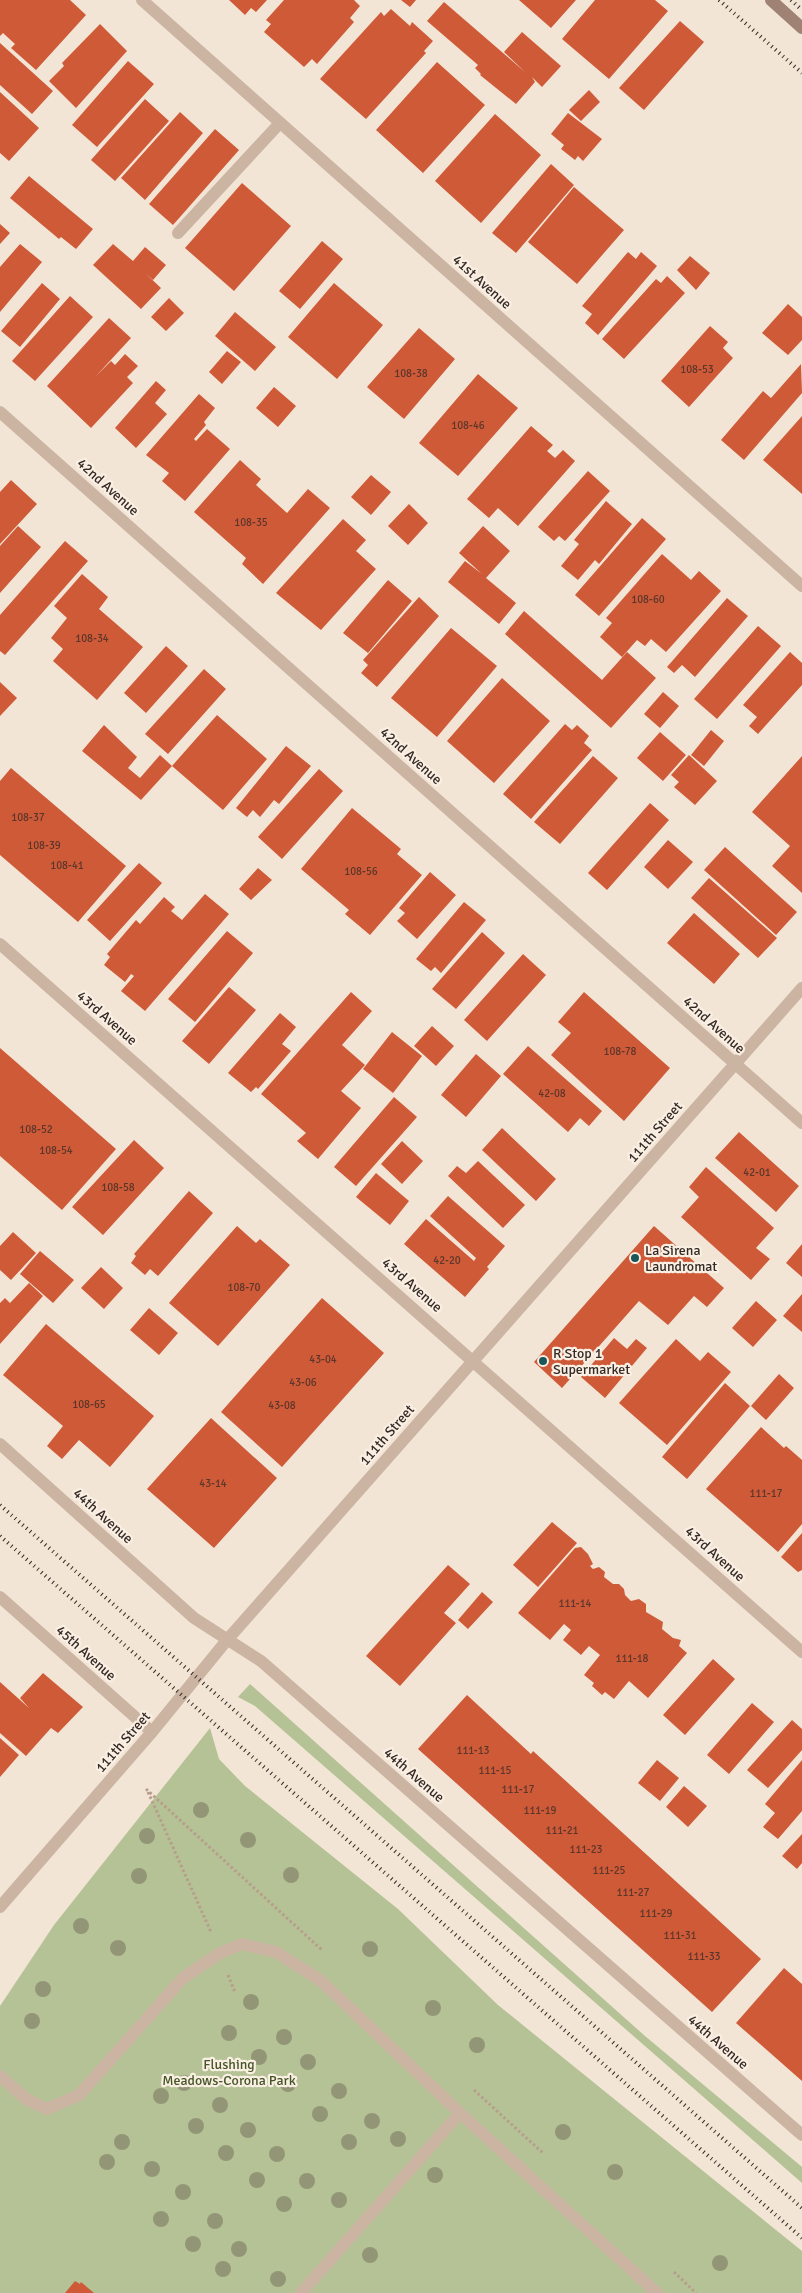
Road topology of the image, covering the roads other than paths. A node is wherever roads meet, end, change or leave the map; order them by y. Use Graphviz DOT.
graph roads {
  1 [pos="142,0"];
  2 [pos="771,0"];
  3 [pos="802,28"];
  4 [pos="280,123"];
  5 [pos="178,233"];
  6 [pos="0,412"];
  7 [pos="802,586"];
  8 [pos="0,944"];
  9 [pos="802,988"];
  10 [pos="735,1064"];
  11 [pos="802,1123"];
  12 [pos="473,1360"];
  13 [pos="0,1444"];
  14 [pos="0,1596"];
  15 [pos="227,1640"];
  16 [pos="802,1652"];
  17 [pos="152,1732"];
  18 [pos="0,1907"];
  19 [pos="0,2076"];
  20 [pos="460,2113"];
  21 [pos="802,2136"];
  22 [pos="301,2293"];
  23 [pos="657,2293"];
  1 -- 4 [label="street, 41st Avenue"];
  2 -- 3 [label="main road"];
  4 -- 5 [label="street"];
  4 -- 7 [label="street, 41st Avenue"];
  6 -- 10 [label="street, 42nd Avenue"];
  8 -- 12 [label="street, 43rd Avenue"];
  9 -- 10 [label="street, 111th Street"];
  10 -- 11 [label="street, 42nd Avenue"];
  10 -- 12 [label="street, 111th Street"];
  12 -- 15 [label="street, 111th Street"];
  12 -- 16 [label="street, 43rd Avenue"];
  13 -- 15 [label="street, 44th Avenue"];
  14 -- 17 [label="street, 45th Avenue"];
  15 -- 17 [label="street, 111th Street"];
  15 -- 21 [label="street, 44th Avenue"];
  17 -- 18 [label="street, 111th Street"];
  19 -- 20 [label="street"];
  20 -- 22 [label="street"];
  20 -- 23 [label="street"];
}
